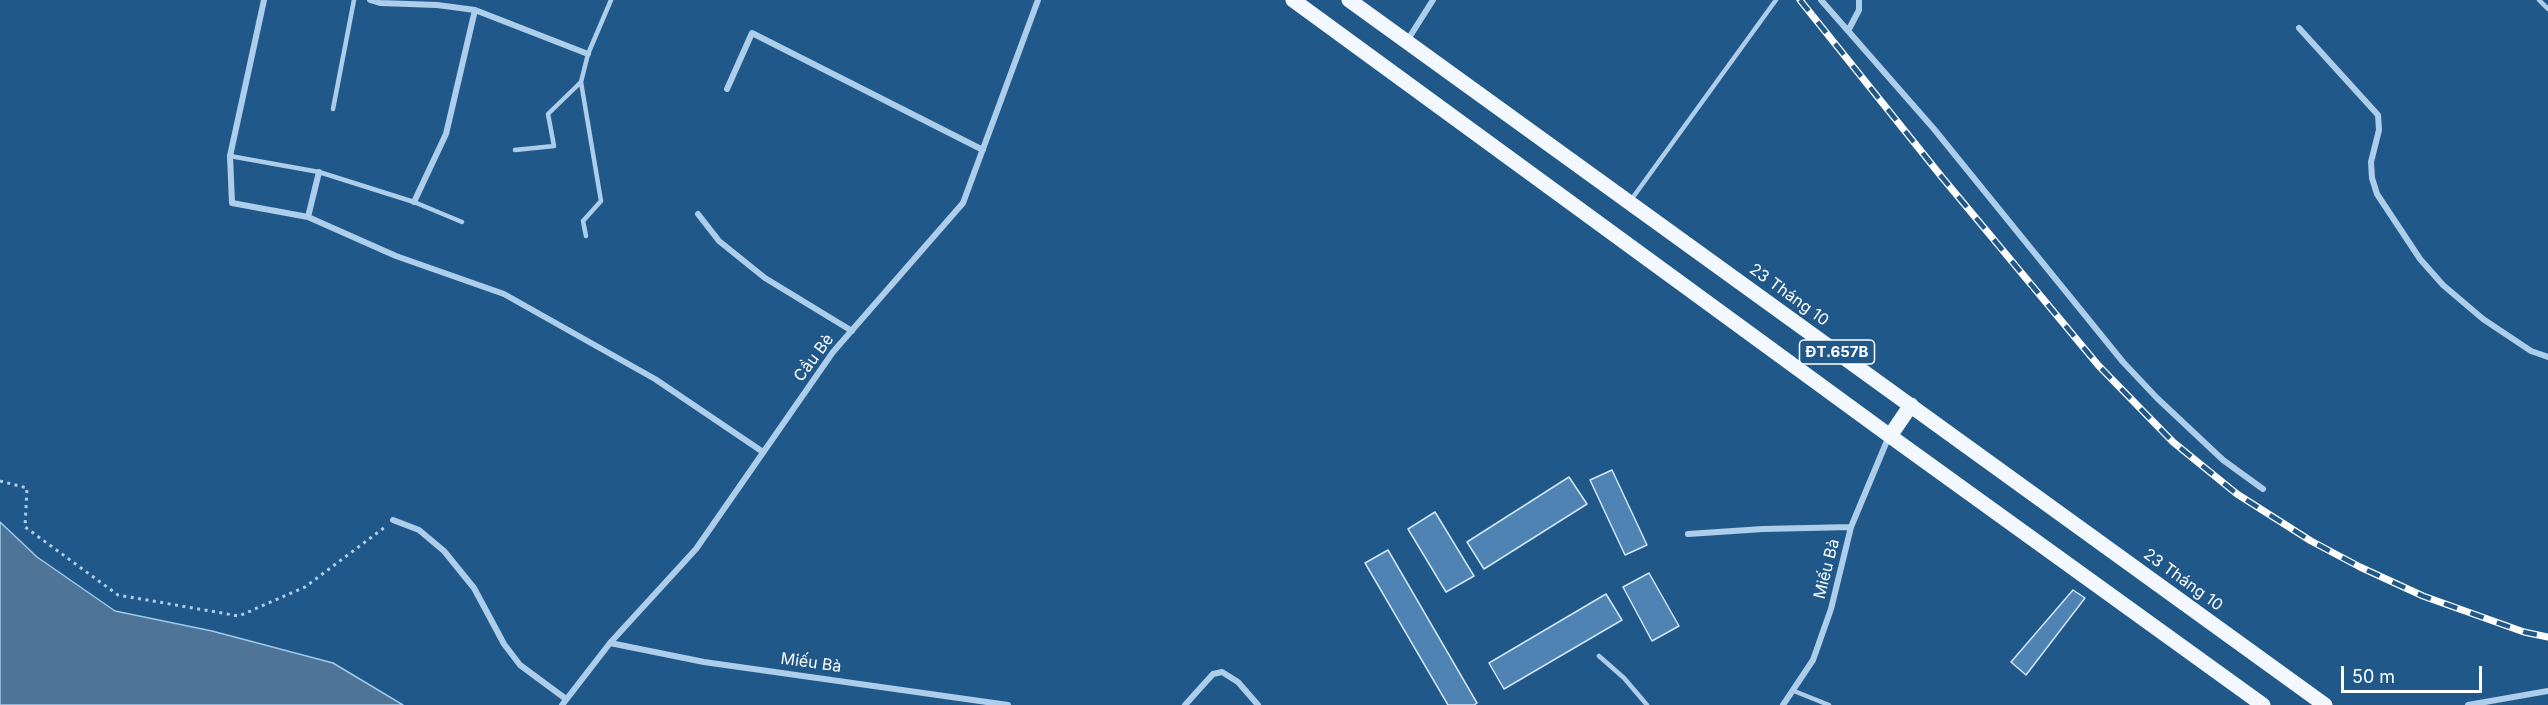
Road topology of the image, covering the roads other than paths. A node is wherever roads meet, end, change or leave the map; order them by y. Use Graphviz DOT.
graph roads {
  1 [pos="264,0"];
  2 [pos="354,0"];
  3 [pos="370,0"];
  4 [pos="611,0"];
  5 [pos="1038,0"];
  6 [pos="1293,0"];
  7 [pos="1348,0"];
  8 [pos="1433,0"];
  9 [pos="1776,0"];
  10 [pos="1821,0"];
  11 [pos="1859,0"];
  12 [pos="2539,0"];
  13 [pos="2548,9"];
  14 [pos="475,10"];
  15 [pos="2300,28"];
  16 [pos="1848,31"];
  17 [pos="1407,42"];
  18 [pos="588,54"];
  19 [pos="581,82"];
  20 [pos="727,89"];
  21 [pos="333,109"];
  22 [pos="515,150"];
  23 [pos="983,150"];
  24 [pos="230,156"];
  25 [pos="319,172"];
  26 [pos="414,202"];
  27 [pos="1629,202"];
  28 [pos="698,214"];
  29 [pos="308,217"];
  30 [pos="462,222"];
  31 [pos="586,236"];
  32 [pos="852,331"];
  33 [pos="2548,357"];
  34 [pos="1911,405"];
  35 [pos="1890,436"];
  36 [pos="763,452"];
  37 [pos="2264,489"];
  38 [pos="393,520"];
  39 [pos="1851,527"];
  40 [pos="1688,534"];
  41 [pos="610,643"];
  42 [pos="1599,656"];
  43 [pos="1794,691"];
  44 [pos="2548,691"];
  45 [pos="564,702"];
  46 [pos="1008,705"];
  47 [pos="1185,705"];
  48 [pos="1258,705"];
  49 [pos="1647,705"];
  50 [pos="1783,705"];
  51 [pos="1830,705"];
  52 [pos="2263,705"];
  53 [pos="2325,705"];
  54 [pos="2468,705"];
  1 -- 24 [label="street"];
  2 -- 21 [label="lane"];
  3 -- 14 [label="street"];
  4 -- 18 [label="lane"];
  5 -- 23 [label="street, Cầu Bè"];
  6 -- 35 [label="main road, ĐT.657B"];
  7 -- 17 [label="main road, 23 Tháng 10 / ĐT.657B"];
  8 -- 17 [label="street"];
  9 -- 27 [label="lane"];
  10 -- 16 [label="street"];
  11 -- 16 [label="street"];
  12 -- 13 [label="lane"];
  14 -- 18 [label="street"];
  14 -- 26 [label="street"];
  15 -- 33 [label="street"];
  16 -- 37 [label="street"];
  17 -- 27 [label="main road, 23 Tháng 10 / ĐT.657B"];
  18 -- 19 [label="lane"];
  19 -- 22 [label="lane"];
  19 -- 31 [label="lane"];
  20 -- 23 [label="street"];
  23 -- 32 [label="street, Cầu Bè"];
  24 -- 25 [label="lane"];
  24 -- 29 [label="street"];
  25 -- 26 [label="lane"];
  25 -- 29 [label="street"];
  26 -- 30 [label="lane"];
  27 -- 34 [label="main road, 23 Tháng 10 / ĐT.657B"];
  28 -- 32 [label="street"];
  29 -- 36 [label="street"];
  32 -- 36 [label="street, Cầu Bè"];
  34 -- 35 [label="main road"];
  34 -- 53 [label="main road, 23 Tháng 10 / ĐT.657B"];
  35 -- 39 [label="street, Miếu Bà"];
  35 -- 52 [label="main road, ĐT.657B"];
  36 -- 41 [label="street, Cầu Bè"];
  38 -- 45 [label="street"];
  39 -- 40 [label="street"];
  39 -- 43 [label="street, Miếu Bà"];
  41 -- 45 [label="street, Cầu Bè"];
  41 -- 46 [label="street, Miếu Bà"];
  42 -- 49 [label="lane"];
  43 -- 50 [label="street, Miếu Bà"];
  43 -- 51 [label="lane"];
  44 -- 54 [label="street"];
  47 -- 48 [label="street"];
}
